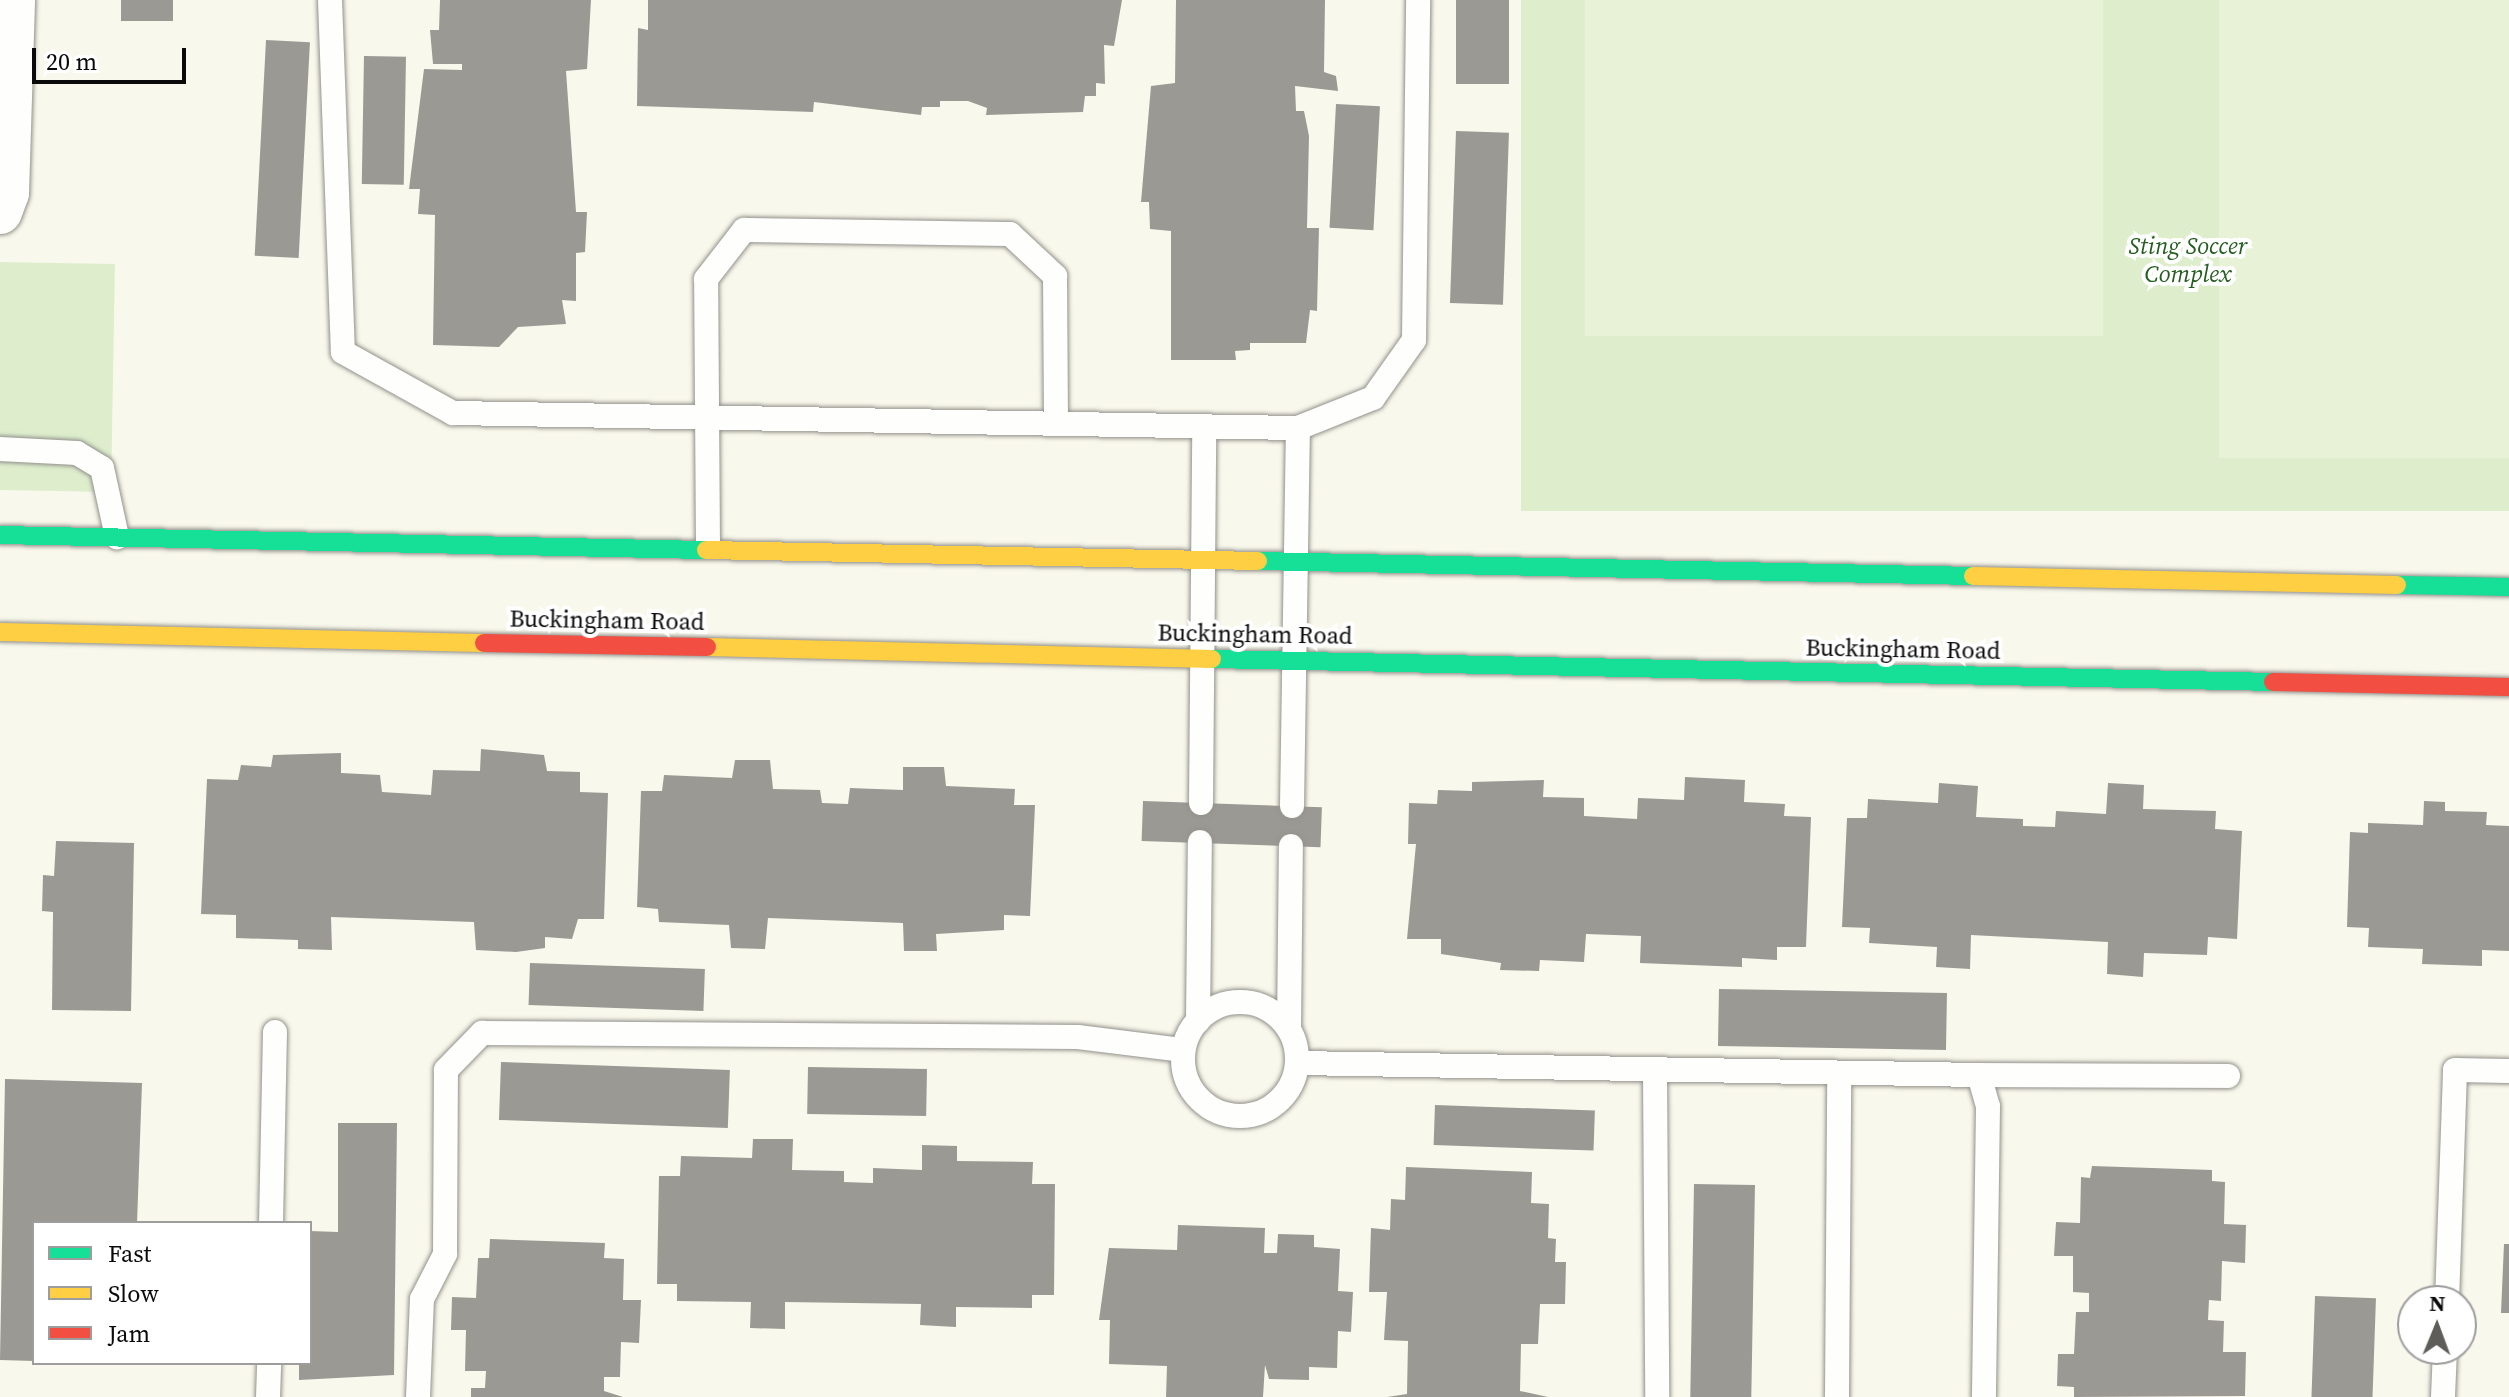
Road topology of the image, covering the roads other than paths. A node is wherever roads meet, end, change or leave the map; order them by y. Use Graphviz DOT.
graph roads {
  1 [pos="13,0"];
  2 [pos="330,0"];
  3 [pos="1418,0"];
  4 [pos="0,212"];
  5 [pos="707,414"];
  6 [pos="1056,422"];
  7 [pos="1204,426"];
  8 [pos="1298,428"];
  9 [pos="0,449"];
  10 [pos="0,535"];
  11 [pos="117,537"];
  12 [pos="708,547"];
  13 [pos="1204,556"];
  14 [pos="1295,557"];
  15 [pos="2509,587"];
  16 [pos="0,632"];
  17 [pos="1204,657"];
  18 [pos="1293,659"];
  19 [pos="2509,687"];
  20 [pos="1201,803"];
  21 [pos="1292,806"];
  22 [pos="1200,842"];
  23 [pos="1291,846"];
  24 [pos="1198,1021"];
  25 [pos="1289,1028"];
  26 [pos="275,1032"];
  27 [pos="1183,1050"];
  28 [pos="1298,1063"];
  29 [pos="2509,1071"];
  30 [pos="1655,1072"];
  31 [pos="1839,1073"];
  32 [pos="1979,1075"];
  33 [pos="2228,1076"];
  34 [pos="271,1221"];
  35 [pos="2448,1285"];
  36 [pos="269,1365"];
  37 [pos="2444,1365"];
  38 [pos="268,1397"];
  39 [pos="418,1397"];
  40 [pos="1657,1397"];
  41 [pos="1837,1397"];
  42 [pos="1984,1397"];
  43 [pos="2443,1397"];
  1 -- 4 [label="street"];
  2 -- 5 [label="lane"];
  3 -- 8 [label="lane"];
  5 -- 6 [label="lane"];
  5 -- 6 [label="lane"];
  5 -- 12 [label="lane"];
  6 -- 7 [label="lane"];
  7 -- 8 [label="lane"];
  7 -- 13 [label="lane"];
  8 -- 14 [label="lane"];
  9 -- 11 [label="lane"];
  10 -- 11 [label="street"];
  11 -- 12 [label="street"];
  12 -- 13 [label="street"];
  13 -- 14 [label="street"];
  13 -- 17 [label="lane"];
  14 -- 15 [label="street"];
  14 -- 18 [label="lane"];
  16 -- 17 [label="street, Buckingham Road"];
  17 -- 18 [label="street, Buckingham Road"];
  17 -- 20 [label="lane"];
  18 -- 19 [label="street, Buckingham Road"];
  18 -- 21 [label="lane"];
  22 -- 24 [label="lane"];
  23 -- 25 [label="lane"];
  24 -- 25 [label="lane"];
  24 -- 27 [label="lane"];
  25 -- 28 [label="lane"];
  26 -- 34 [label="lane"];
  27 -- 28 [label="lane"];
  27 -- 39 [label="lane"];
  28 -- 30 [label="lane"];
  29 -- 35 [label="lane"];
  30 -- 31 [label="lane"];
  30 -- 40 [label="lane"];
  31 -- 32 [label="lane"];
  31 -- 41 [label="lane"];
  32 -- 33 [label="lane"];
  32 -- 42 [label="lane"];
  36 -- 38 [label="lane"];
  37 -- 43 [label="lane"];
}
